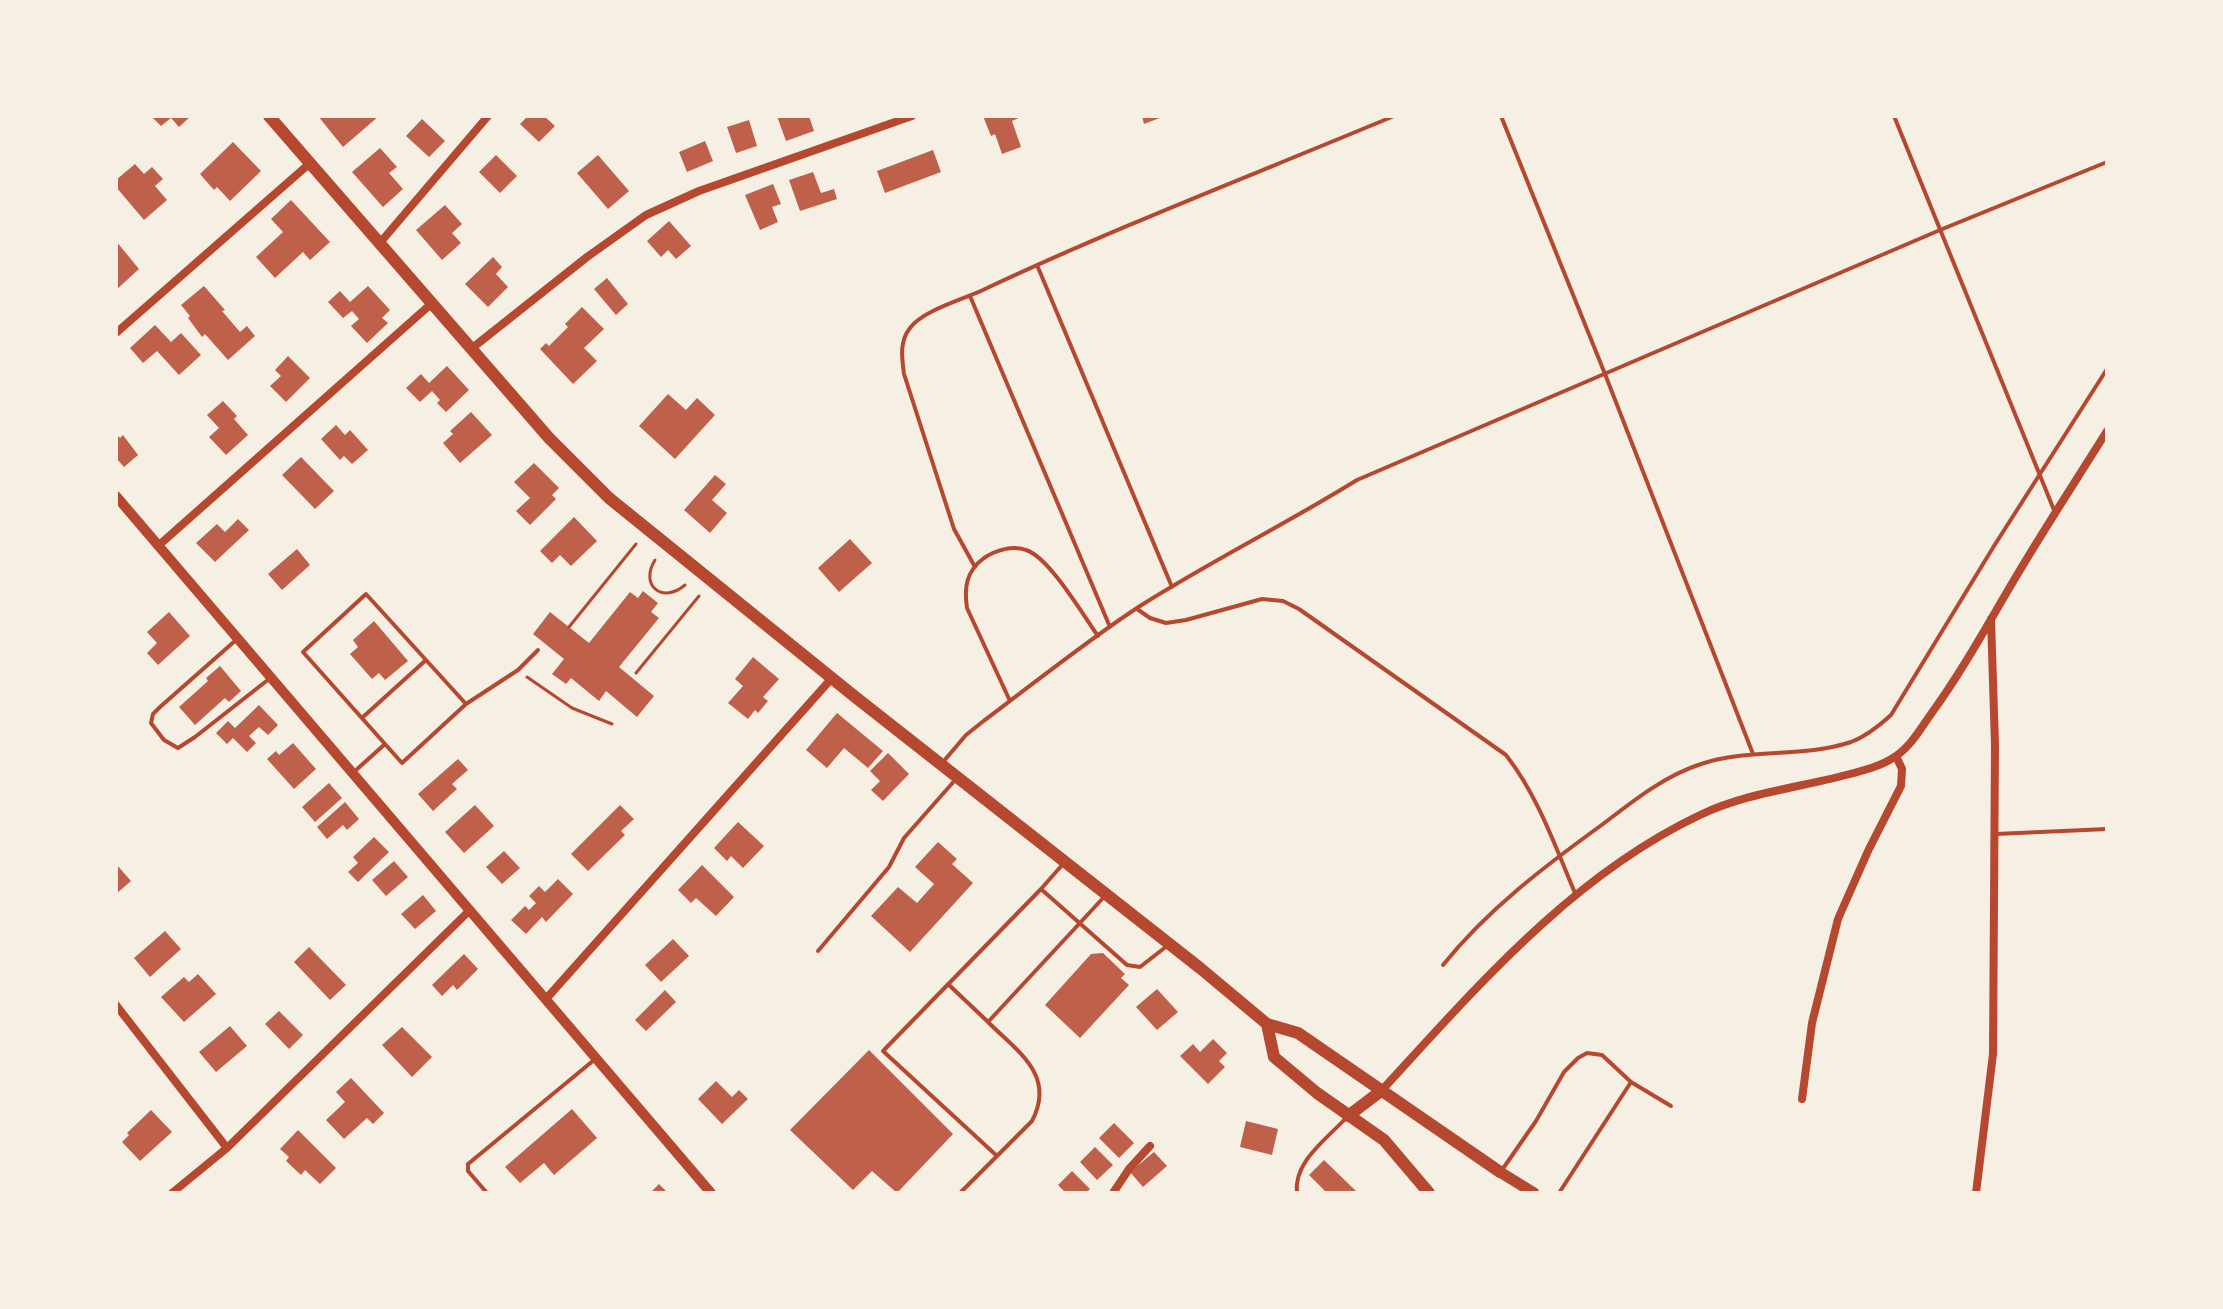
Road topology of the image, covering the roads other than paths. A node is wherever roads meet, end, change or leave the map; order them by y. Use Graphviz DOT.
graph roads {
  1 [pos="269,116"];
  2 [pos="488,116"];
  3 [pos="912,116"];
  4 [pos="1394,116"];
  5 [pos="1501,116"];
  6 [pos="1894,116"];
  7 [pos="2107,162"];
  8 [pos="309,164"];
  9 [pos="1940,230"];
  10 [pos="379,244"];
  11 [pos="1037,265"];
  12 [pos="970,296"];
  13 [pos="431,304"];
  14 [pos="116,333"];
  15 [pos="471,349"];
  16 [pos="2107,369"];
  17 [pos="1605,374"];
  18 [pos="2107,431"];
  19 [pos="2040,475"];
  20 [pos="116,496"];
  21 [pos="2055,513"];
  22 [pos="158,546"];
  23 [pos="975,567"];
  24 [pos="1172,587"];
  25 [pos="1137,608"];
  26 [pos="1991,619"];
  27 [pos="1110,627"];
  28 [pos="1098,636"];
  29 [pos="238,639"];
  30 [pos="538,650"];
  31 [pos="426,660"];
  32 [pos="272,677"];
  33 [pos="832,678"];
  34 [pos="1010,701"];
  35 [pos="466,704"];
  36 [pos="362,718"];
  37 [pos="385,744"];
  38 [pos="1754,754"];
  39 [pos="1896,756"];
  40 [pos="941,765"];
  41 [pos="353,773"];
  42 [pos="957,778"];
  43 [pos="2107,829"];
  44 [pos="1996,834"];
  45 [pos="1559,857"];
  46 [pos="1064,862"];
  47 [pos="1041,889"];
  48 [pos="1106,894"];
  49 [pos="1576,896"];
  50 [pos="470,910"];
  51 [pos="1080,922"];
  52 [pos="1169,944"];
  53 [pos="818,951"];
  54 [pos="1443,965"];
  55 [pos="948,984"];
  56 [pos="546,999"];
  57 [pos="116,1005"];
  58 [pos="988,1022"];
  59 [pos="1267,1024"];
  60 [pos="596,1058"];
  61 [pos="1631,1082"];
  62 [pos="1381,1091"];
  63 [pos="1802,1099"];
  64 [pos="1671,1106"];
  65 [pos="1348,1116"];
  66 [pos="1150,1146"];
  67 [pos="227,1148"];
  68 [pos="998,1156"];
  69 [pos="1500,1172"];
  70 [pos="172,1193"];
  71 [pos="487,1193"];
  72 [pos="711,1193"];
  73 [pos="960,1193"];
  74 [pos="1113,1193"];
  75 [pos="1297,1193"];
  76 [pos="1429,1193"];
  77 [pos="1534,1193"];
  78 [pos="1559,1193"];
  79 [pos="1976,1193"];
  1 -- 8 [label="main road"];
  2 -- 10 [label="street"];
  3 -- 15 [label="street"];
  4 -- 11 [label="lane"];
  5 -- 17 [label="lane"];
  6 -- 9 [label="lane"];
  7 -- 9 [label="lane"];
  8 -- 10 [label="main road"];
  8 -- 14 [label="street"];
  9 -- 17 [label="lane"];
  9 -- 19 [label="lane"];
  10 -- 13 [label="main road"];
  11 -- 12 [label="lane"];
  11 -- 24 [label="lane"];
  12 -- 23 [label="lane"];
  12 -- 27 [label="lane"];
  13 -- 15 [label="main road"];
  13 -- 22 [label="street"];
  15 -- 33 [label="main road"];
  16 -- 19 [label="lane"];
  17 -- 24 [label="lane"];
  17 -- 38 [label="lane"];
  18 -- 21 [label="street"];
  19 -- 21 [label="lane"];
  19 -- 38 [label="lane"];
  20 -- 22 [label="street"];
  21 -- 26 [label="street"];
  22 -- 29 [label="street"];
  23 -- 28 [label="lane"];
  23 -- 34 [label="lane"];
  24 -- 25 [label="lane"];
  25 -- 27 [label="lane"];
  25 -- 45 [label="lane"];
  26 -- 39 [label="street"];
  26 -- 44 [label="street"];
  27 -- 28 [label="lane"];
  28 -- 34 [label="lane"];
  29 -- 32 [label="street"];
  29 -- 32 [label="lane"];
  30 -- 35 [label="lane"];
  31 -- 35 [label="lane"];
  31 -- 36 [label="lane"];
  31 -- 36 [label="lane"];
  32 -- 41 [label="street"];
  33 -- 40 [label="main road"];
  33 -- 56 [label="street"];
  34 -- 40 [label="lane"];
  35 -- 37 [label="lane"];
  36 -- 37 [label="lane"];
  37 -- 41 [label="lane"];
  38 -- 45 [label="lane"];
  39 -- 49 [label="street"];
  39 -- 63 [label="street"];
  40 -- 42 [label="main road"];
  41 -- 50 [label="street"];
  42 -- 46 [label="main road"];
  42 -- 53 [label="lane"];
  43 -- 44 [label="lane"];
  44 -- 79 [label="street"];
  45 -- 49 [label="lane"];
  45 -- 54 [label="lane"];
  46 -- 47 [label="lane"];
  46 -- 48 [label="main road"];
  47 -- 51 [label="lane"];
  47 -- 55 [label="lane"];
  48 -- 51 [label="lane"];
  48 -- 52 [label="main road"];
  49 -- 62 [label="street"];
  50 -- 56 [label="street"];
  50 -- 67 [label="street"];
  51 -- 52 [label="lane"];
  51 -- 58 [label="lane"];
  52 -- 59 [label="main road"];
  55 -- 58 [label="lane"];
  55 -- 68 [label="lane"];
  56 -- 60 [label="street"];
  57 -- 67 [label="street"];
  58 -- 68 [label="lane"];
  59 -- 62 [label="main road"];
  59 -- 65 [label="main road"];
  60 -- 71 [label="lane"];
  60 -- 72 [label="street"];
  61 -- 64 [label="lane"];
  61 -- 69 [label="lane"];
  61 -- 78 [label="lane"];
  62 -- 65 [label="main road"];
  62 -- 69 [label="main road"];
  65 -- 75 [label="lane"];
  65 -- 76 [label="main road"];
  66 -- 74 [label="street"];
  67 -- 70 [label="street"];
  68 -- 73 [label="lane"];
  69 -- 77 [label="main road"];
}
